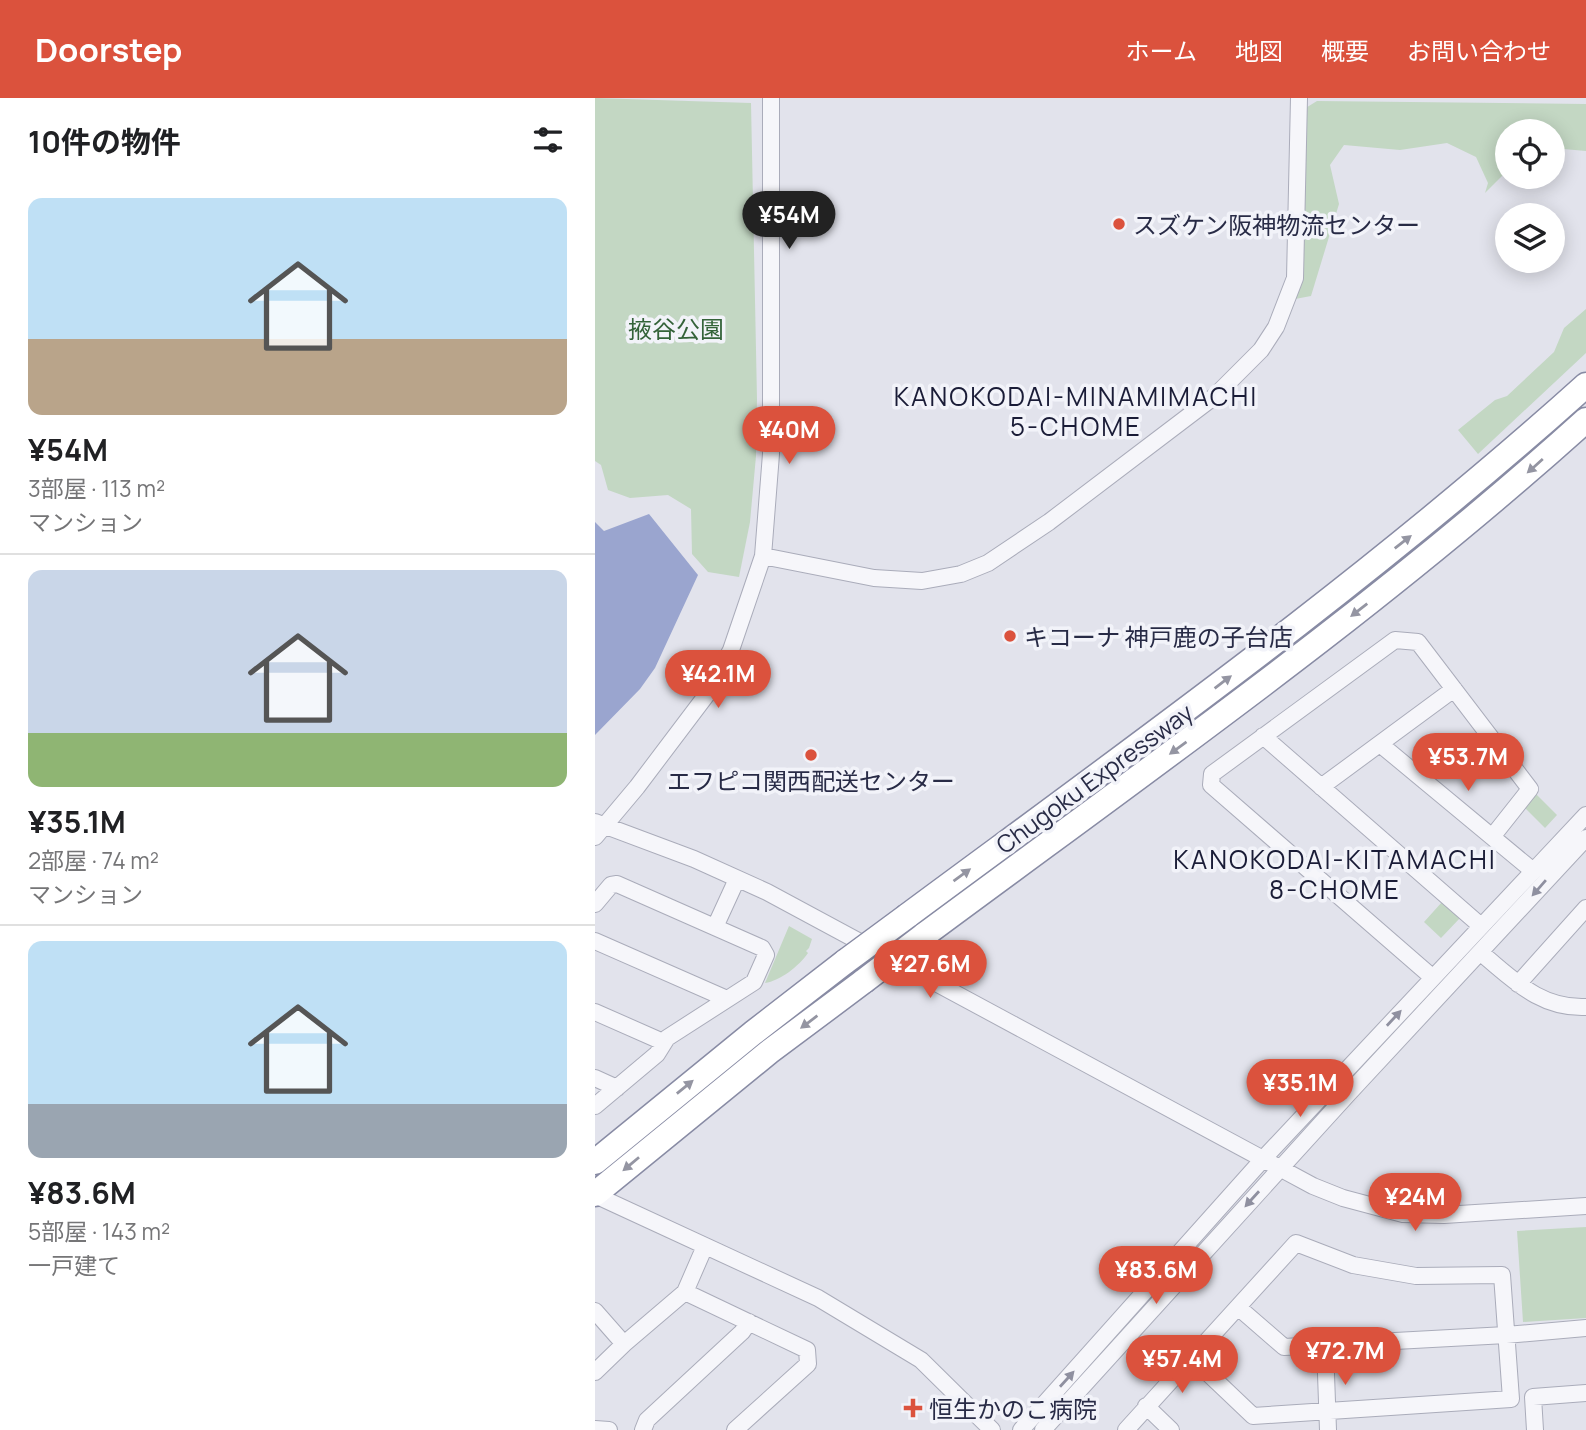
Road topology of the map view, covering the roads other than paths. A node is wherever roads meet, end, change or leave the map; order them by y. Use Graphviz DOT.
graph roads {
  1 [pos="771,98"];
  2 [pos="1299,98"];
  3 [pos="1586,385"];
  4 [pos="1586,420"];
  5 [pos="764,556"];
  6 [pos="1454,689"];
  7 [pos="1263,736"];
  8 [pos="1380,744"];
  9 [pos="1321,786"];
  10 [pos="1586,814"];
  11 [pos="598,829"];
  12 [pos="1492,837"];
  13 [pos="1586,838"];
  14 [pos="1532,870"];
  15 [pos="737,878"];
  16 [pos="595,904"];
  17 [pos="1586,908"];
  18 [pos="1482,926"];
  19 [pos="715,927"];
  20 [pos="595,941"];
  21 [pos="1481,953"];
  22 [pos="1432,978"];
  23 [pos="1518,984"];
  24 [pos="727,999"];
  25 [pos="1586,1007"];
  26 [pos="595,1012"];
  27 [pos="663,1042"];
  28 [pos="595,1078"];
  29 [pos="617,1088"];
  30 [pos="595,1106"];
  31 [pos="1263,1157"];
  32 [pos="595,1162"];
  33 [pos="1281,1167"];
  34 [pos="595,1195"];
  35 [pos="1586,1206"];
  36 [pos="705,1246"];
  37 [pos="685,1292"];
  38 [pos="1239,1308"];
  39 [pos="595,1311"];
  40 [pos="749,1322"];
  41 [pos="1586,1328"];
  42 [pos="1506,1335"];
  43 [pos="624,1344"];
  44 [pos="1325,1346"];
  45 [pos="1192,1358"];
  46 [pos="595,1372"];
  47 [pos="1586,1393"];
  48 [pos="1146,1406"];
  49 [pos="1328,1412"];
  50 [pos="595,1429"];
  51 [pos="609,1430"];
  52 [pos="643,1430"];
  53 [pos="735,1430"];
  54 [pos="992,1430"];
  55 [pos="1021,1430"];
  56 [pos="1043,1430"];
  57 [pos="1126,1430"];
  58 [pos="1171,1430"];
  59 [pos="1328,1430"];
  60 [pos="1535,1430"];
  1 -- 5 [label="street"];
  2 -- 5 [label="street"];
  32 -- 3 [label="highway, Chugoku Expressway, one-way, bridge"];
  4 -- 34 [label="highway, Chugoku Expressway, one-way, bridge"];
  5 -- 11 [label="street"];
  6 -- 7 [label="street"];
  6 -- 8 [label="street"];
  6 -- 12 [label="street"];
  7 -- 9 [label="street"];
  7 -- 22 [label="street"];
  8 -- 9 [label="street"];
  8 -- 12 [label="street"];
  9 -- 18 [label="street"];
  10 -- 14 [label="street"];
  11 -- 15 [label="street"];
  12 -- 14 [label="street"];
  13 -- 21 [label="street, one-way"];
  14 -- 18 [label="street"];
  15 -- 19 [label="street"];
  15 -- 31 [label="street"];
  16 -- 19 [label="street"];
  17 -- 23 [label="street"];
  18 -- 22 [label="street"];
  19 -- 24 [label="street"];
  20 -- 24 [label="street"];
  21 -- 23 [label="street"];
  21 -- 33 [label="street"];
  31 -- 22 [label="street, one-way"];
  23 -- 25 [label="street"];
  24 -- 27 [label="street"];
  26 -- 27 [label="street"];
  27 -- 29 [label="street"];
  28 -- 29 [label="street"];
  29 -- 30 [label="street"];
  31 -- 33 [label="street"];
  55 -- 31 [label="street, one-way"];
  33 -- 35 [label="street"];
  33 -- 56 [label="street, one-way"];
  34 -- 36 [label="street"];
  36 -- 37 [label="street"];
  36 -- 54 [label="street"];
  37 -- 40 [label="street"];
  37 -- 43 [label="street"];
  38 -- 42 [label="street"];
  38 -- 44 [label="street"];
  38 -- 45 [label="street"];
  39 -- 43 [label="street"];
  40 -- 52 [label="street"];
  40 -- 53 [label="street"];
  41 -- 42 [label="street"];
  42 -- 44 [label="street"];
  42 -- 49 [label="street"];
  43 -- 46 [label="street"];
  44 -- 49 [label="street"];
  45 -- 48 [label="street"];
  45 -- 49 [label="street"];
  47 -- 60 [label="street"];
  48 -- 57 [label="street"];
  48 -- 58 [label="street"];
  49 -- 59 [label="street"];
  50 -- 51 [label="street"];
}
